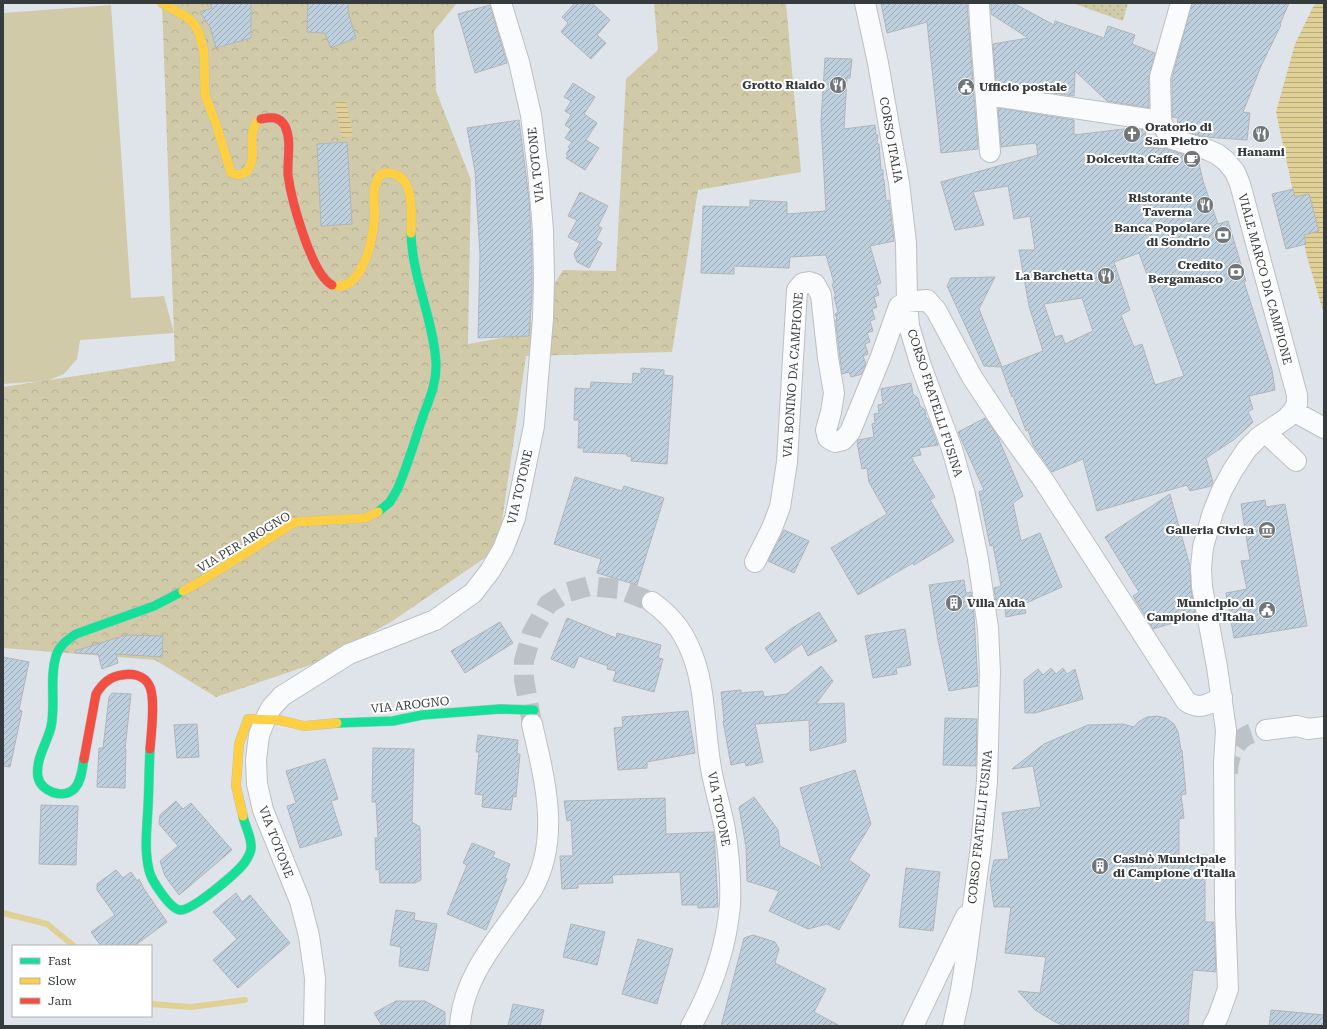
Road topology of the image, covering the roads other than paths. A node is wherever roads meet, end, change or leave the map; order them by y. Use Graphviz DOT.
graph roads {
  1 [pos="162,3"];
  2 [pos="501,3"];
  3 [pos="865,3"];
  4 [pos="979,3"];
  5 [pos="1181,3"];
  6 [pos="986,95"];
  7 [pos="1161,121"];
  8 [pos="990,152"];
  9 [pos="906,278"];
  10 [pos="907,302"];
  11 [pos="1294,411"];
  12 [pos="1324,428"];
  13 [pos="1266,433"];
  14 [pos="1296,460"];
  15 [pos="755,562"];
  16 [pos="652,602"];
  17 [pos="1222,697"];
  18 [pos="533,717"];
  19 [pos="264,720"];
  20 [pos="1324,727"];
  21 [pos="1266,730"];
  22 [pos="972,903"];
  23 [pos="314,1026"];
  24 [pos="460,1026"];
  25 [pos="691,1026"];
  26 [pos="913,1026"];
  27 [pos="953,1026"];
  28 [pos="1212,1026"];
  1 -- 19 [label="street, VIA PER AROGNO"];
  2 -- 19 [label="street, VIA TOTONE"];
  3 -- 9 [label="street, CORSO ITALIA"];
  4 -- 6 [label="street"];
  5 -- 7 [label="street"];
  6 -- 7 [label="street"];
  6 -- 8 [label="street"];
  7 -- 11 [label="street, VIALE MARCO DA CAMPIONE"];
  9 -- 10 [label="street, CORSO FRATELLI FUSINA"];
  10 -- 15 [label="street, VIA BONINO DA CAMPIONE"];
  10 -- 17 [label="street"];
  10 -- 22 [label="street, CORSO FRATELLI FUSINA"];
  11 -- 12 [label="street"];
  11 -- 13 [label="street"];
  13 -- 14 [label="street"];
  13 -- 17 [label="street"];
  16 -- 25 [label="street, VIA TOTONE"];
  17 -- 28 [label="street"];
  18 -- 19 [label="street, VIA AROGNO"];
  18 -- 24 [label="street"];
  19 -- 23 [label="street, VIA TOTONE"];
  20 -- 21 [label="street"];
  22 -- 26 [label="street"];
  22 -- 27 [label="street, CORSO FRATELLI FUSINA"];
}
